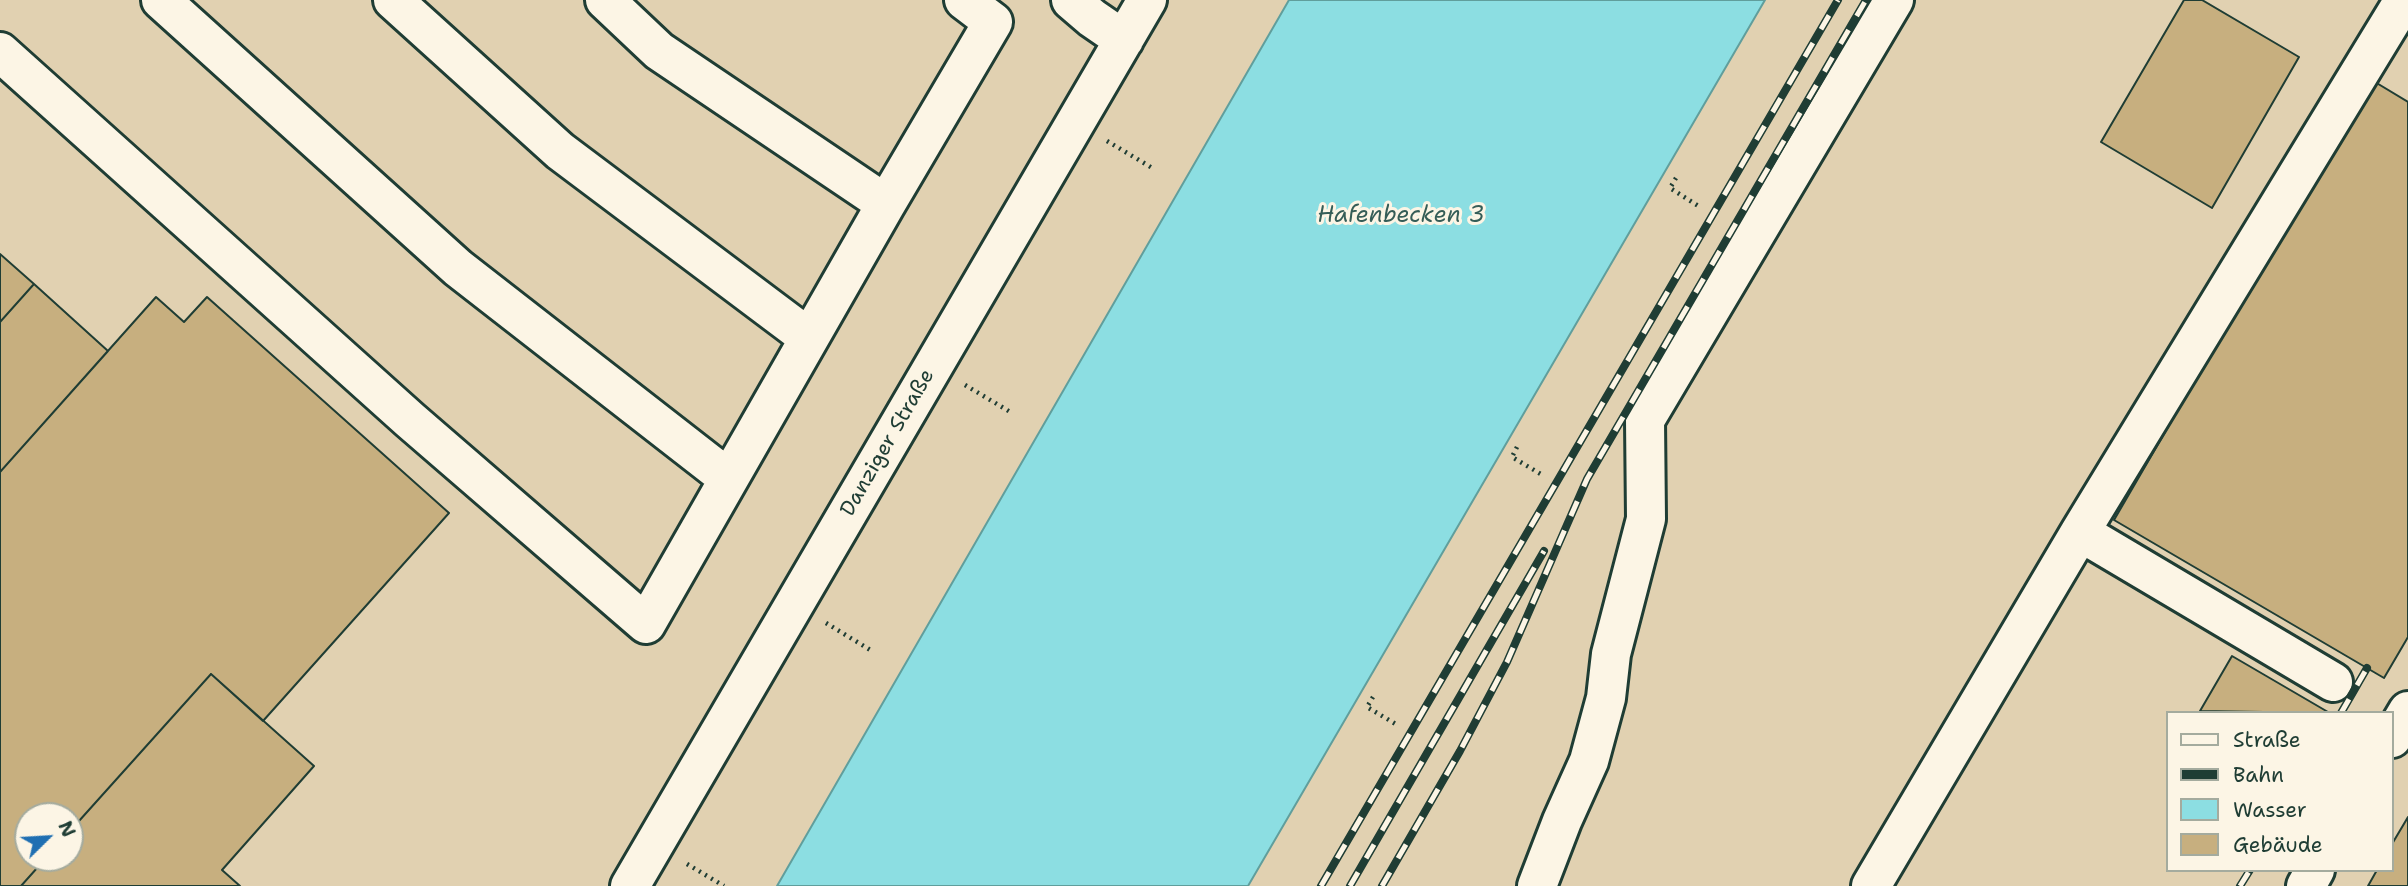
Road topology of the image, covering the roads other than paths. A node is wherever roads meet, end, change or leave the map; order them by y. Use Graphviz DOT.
graph roads {
  1 [pos="161,0"];
  2 [pos="393,0"];
  3 [pos="605,0"];
  4 [pos="964,0"];
  5 [pos="1071,0"];
  6 [pos="1147,0"];
  7 [pos="1894,0"];
  8 [pos="2404,0"];
  9 [pos="1124,40"];
  10 [pos="0,52"];
  11 [pos="886,204"];
  12 [pos="809,338"];
  13 [pos="729,479"];
  14 [pos="2080,532"];
  15 [pos="2333,682"];
  16 [pos="2408,711"];
  17 [pos="2394,735"];
  18 [pos="630,886"];
  19 [pos="1537,886"];
  20 [pos="1871,886"];
  1 -- 13 [label="street"];
  2 -- 12 [label="street"];
  3 -- 11 [label="street"];
  4 -- 11 [label="street"];
  5 -- 9 [label="street"];
  6 -- 9 [label="street, Danziger Straße"];
  7 -- 19 [label="street"];
  8 -- 14 [label="street"];
  9 -- 18 [label="street, Danziger Straße"];
  10 -- 13 [label="street"];
  11 -- 12 [label="street"];
  12 -- 13 [label="street"];
  14 -- 15 [label="street"];
  14 -- 20 [label="street"];
  16 -- 17 [label="street"];
}
